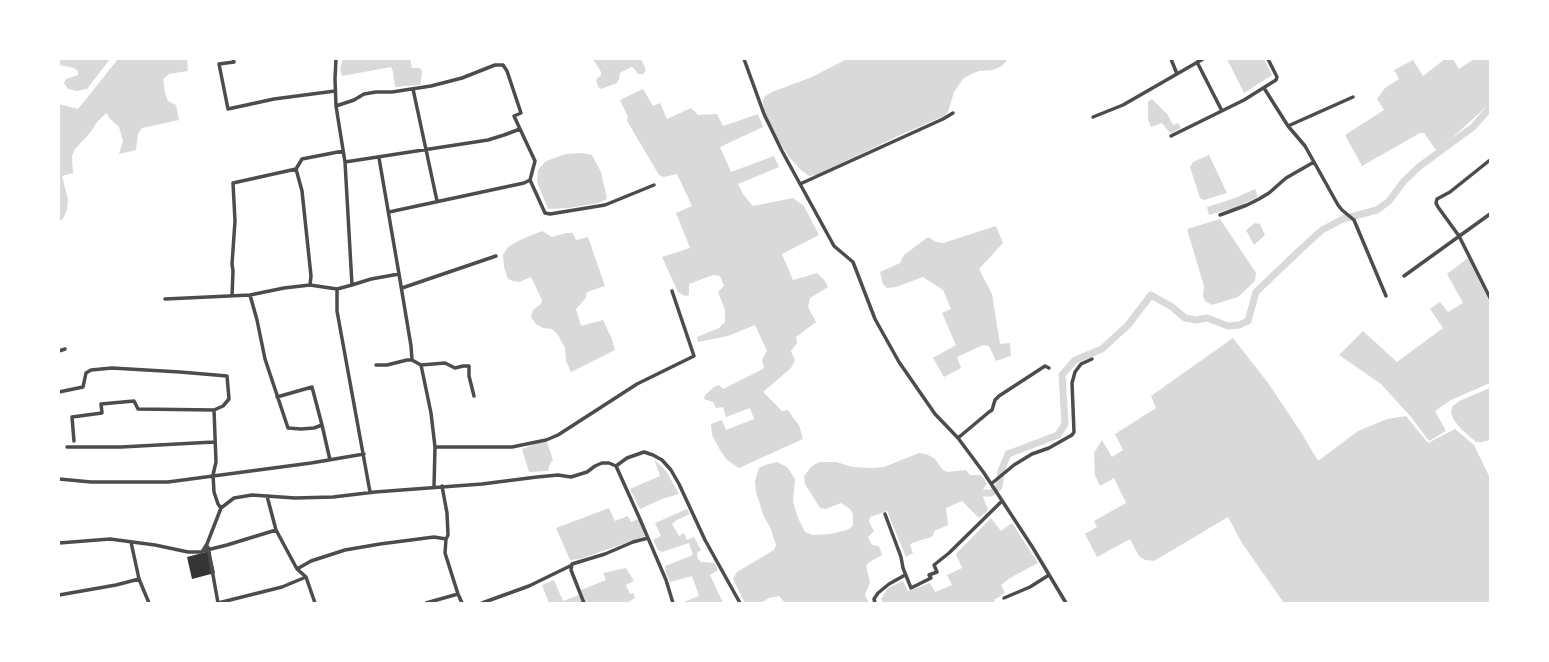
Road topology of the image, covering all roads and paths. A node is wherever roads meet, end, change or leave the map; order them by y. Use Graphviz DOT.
graph roads {
  1 [pos="234,59"];
  2 [pos="336,59"];
  3 [pos="744,59"];
  4 [pos="1171,59"];
  5 [pos="1202,59"];
  6 [pos="1268,59"];
  7 [pos="1197,62"];
  8 [pos="1177,74"];
  9 [pos="1264,88"];
  10 [pos="413,89"];
  11 [pos="335,91"];
  12 [pos="1353,97"];
  13 [pos="336,106"];
  14 [pos="1222,111"];
  15 [pos="953,113"];
  16 [pos="1093,117"];
  17 [pos="1288,126"];
  18 [pos="520,129"];
  19 [pos="1171,136"];
  20 [pos="425,150"];
  21 [pos="343,151"];
  22 [pos="379,158"];
  23 [pos="1490,160"];
  24 [pos="345,162"];
  25 [pos="1314,162"];
  26 [pos="296,169"];
  27 [pos="530,180"];
  28 [pos="800,184"];
  29 [pos="654,185"];
  30 [pos="437,202"];
  31 [pos="388,212"];
  32 [pos="1490,214"];
  33 [pos="1220,215"];
  34 [pos="1459,236"];
  35 [pos="496,256"];
  36 [pos="399,274"];
  37 [pos="1404,276"];
  38 [pos="310,285"];
  39 [pos="352,285"];
  40 [pos="402,288"];
  41 [pos="337,289"];
  42 [pos="672,291"];
  43 [pos="250,295"];
  44 [pos="232,296"];
  45 [pos="1386,296"];
  46 [pos="1490,298"];
  47 [pos="165,299"];
  48 [pos="65,349"];
  49 [pos="59,351"];
  50 [pos="1092,359"];
  51 [pos="412,360"];
  52 [pos="376,365"];
  53 [pos="421,365"];
  54 [pos="1049,368"];
  55 [pos="59,392"];
  56 [pos="474,396"];
  57 [pos="278,397"];
  58 [pos="214,410"];
  59 [pos="322,425"];
  60 [pos="958,438"];
  61 [pos="74,440"];
  62 [pos="214,442"];
  63 [pos="435,447"];
  64 [pos="67,448"];
  65 [pos="364,454"];
  66 [pos="330,460"];
  67 [pos="616,466"];
  68 [pos="213,475"];
  69 [pos="59,479"];
  70 [pos="991,484"];
  71 [pos="442,486"];
  72 [pos="434,488"];
  73 [pos="370,492"];
  74 [pos="267,496"];
  75 [pos="1002,501"];
  76 [pos="221,508"];
  77 [pos="885,514"];
  78 [pos="276,530"];
  79 [pos="648,538"];
  80 [pos="446,539"];
  81 [pos="131,542"];
  82 [pos="59,543"];
  83 [pos="207,544"];
  84 [pos="208,549"];
  85 [pos="202,552"];
  86 [pos="570,566"];
  87 [pos="297,569"];
  88 [pos="905,575"];
  89 [pos="1049,575"];
  90 [pos="306,577"];
  91 [pos="139,579"];
  92 [pos="458,594"];
  93 [pos="59,596"];
  94 [pos="1004,598"];
  95 [pos="149,603"];
  96 [pos="218,603"];
  97 [pos="315,603"];
  98 [pos="426,603"];
  99 [pos="462,603"];
  100 [pos="482,603"];
  101 [pos="584,603"];
  102 [pos="673,603"];
  103 [pos="740,603"];
  104 [pos="875,603"];
  105 [pos="1066,603"];
  1 -- 11 [label="street"];
  2 -- 11 [label="street"];
  3 -- 28 [label="street"];
  4 -- 8 [label="street"];
  5 -- 7 [label="street"];
  6 -- 9 [label="street"];
  7 -- 8 [label="street"];
  7 -- 14 [label="street"];
  8 -- 16 [label="street"];
  9 -- 14 [label="street"];
  9 -- 17 [label="street"];
  10 -- 13 [label="street"];
  10 -- 18 [label="street"];
  10 -- 20 [label="street"];
  11 -- 13 [label="street"];
  12 -- 17 [label="street"];
  13 -- 21 [label="street"];
  14 -- 19 [label="street"];
  15 -- 28 [label="street"];
  17 -- 25 [label="street"];
  18 -- 20 [label="street"];
  18 -- 27 [label="street"];
  20 -- 22 [label="street"];
  20 -- 30 [label="street"];
  21 -- 24 [label="street"];
  21 -- 26 [label="street"];
  22 -- 24 [label="street"];
  22 -- 31 [label="street"];
  23 -- 34 [label="street"];
  24 -- 39 [label="street"];
  25 -- 33 [label="street"];
  25 -- 45 [label="street"];
  26 -- 38 [label="street"];
  26 -- 44 [label="street"];
  27 -- 29 [label="street"];
  27 -- 30 [label="street"];
  28 -- 60 [label="street"];
  30 -- 31 [label="street"];
  31 -- 36 [label="street"];
  32 -- 34 [label="street"];
  34 -- 37 [label="street"];
  34 -- 46 [label="street"];
  35 -- 40 [label="street"];
  36 -- 39 [label="street"];
  36 -- 40 [label="street"];
  38 -- 41 [label="street"];
  38 -- 43 [label="street"];
  39 -- 41 [label="street"];
  40 -- 51 [label="street"];
  41 -- 65 [label="street"];
  42 -- 63 [label="street"];
  43 -- 44 [label="street"];
  43 -- 57 [label="street"];
  44 -- 47 [label="street"];
  48 -- 49 [label="street"];
  50 -- 70 [label="street"];
  51 -- 52 [label="street"];
  51 -- 53 [label="street"];
  53 -- 56 [label="street"];
  53 -- 63 [label="street"];
  54 -- 60 [label="street"];
  55 -- 58 [label="street"];
  57 -- 59 [label="street"];
  57 -- 59 [label="street"];
  58 -- 61 [label="street"];
  58 -- 62 [label="street"];
  59 -- 66 [label="street"];
  60 -- 70 [label="street"];
  62 -- 64 [label="street"];
  62 -- 68 [label="street"];
  63 -- 72 [label="street"];
  65 -- 66 [label="street"];
  65 -- 73 [label="street"];
  66 -- 68 [label="street"];
  67 -- 71 [label="street"];
  67 -- 79 [label="street"];
  67 -- 103 [label="street"];
  68 -- 69 [label="street"];
  68 -- 76 [label="street"];
  70 -- 75 [label="street"];
  71 -- 72 [label="street"];
  71 -- 80 [label="street"];
  72 -- 73 [label="street"];
  73 -- 74 [label="street"];
  74 -- 76 [label="street"];
  74 -- 78 [label="street"];
  75 -- 88 [label="street"];
  75 -- 89 [label="street"];
  76 -- 83 [label="street"];
  77 -- 88 [label="street"];
  78 -- 84 [label="street"];
  78 -- 87 [label="street"];
  79 -- 86 [label="street"];
  79 -- 102 [label="street"];
  80 -- 87 [label="street"];
  80 -- 92 [label="street"];
  81 -- 82 [label="street"];
  81 -- 85 [label="street"];
  81 -- 91 [label="street"];
  83 -- 84 [label="street"];
  83 -- 85 [label="street"];
  84 -- 85 [label="street"];
  84 -- 96 [label="street"];
  86 -- 100 [label="street"];
  86 -- 101 [label="street"];
  87 -- 90 [label="street"];
  88 -- 104 [label="street"];
  89 -- 94 [label="street"];
  89 -- 105 [label="street"];
  90 -- 96 [label="street"];
  90 -- 97 [label="street"];
  91 -- 93 [label="street"];
  91 -- 95 [label="street"];
  92 -- 98 [label="street"];
  92 -- 99 [label="street"];
}
